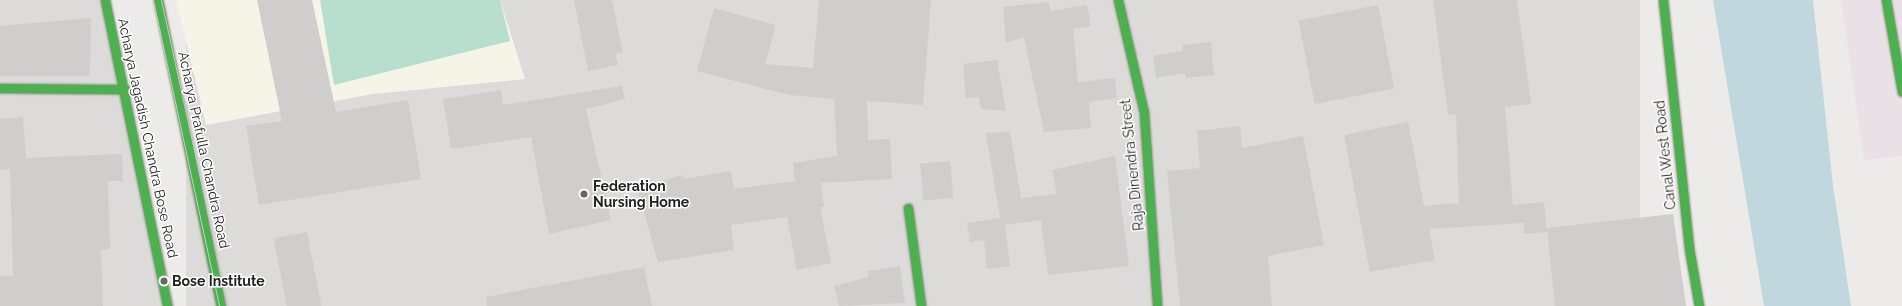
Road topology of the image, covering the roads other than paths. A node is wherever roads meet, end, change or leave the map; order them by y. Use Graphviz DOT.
graph roads {
  1 [pos="105,0"];
  2 [pos="158,0"];
  3 [pos="1118,0"];
  4 [pos="1663,0"];
  5 [pos="1886,0"];
  6 [pos="0,88"];
  7 [pos="125,89"];
  8 [pos="1902,92"];
  9 [pos="908,208"];
  10 [pos="167,306"];
  11 [pos="222,306"];
  12 [pos="921,306"];
  13 [pos="1157,306"];
  14 [pos="1700,306"];
  1 -- 7 [label="main road, Acharya Jagadish Chandra Bose Road"];
  2 -- 11 [label="main road, Acharya Prafulla Chandra Road"];
  3 -- 13 [label="main road, Raja Dinendra Street"];
  4 -- 14 [label="main road, Canal West Road"];
  5 -- 8 [label="main road"];
  6 -- 7 [label="main road"];
  7 -- 10 [label="main road, Acharya Jagadish Chandra Bose Road"];
  9 -- 12 [label="main road"];
}
